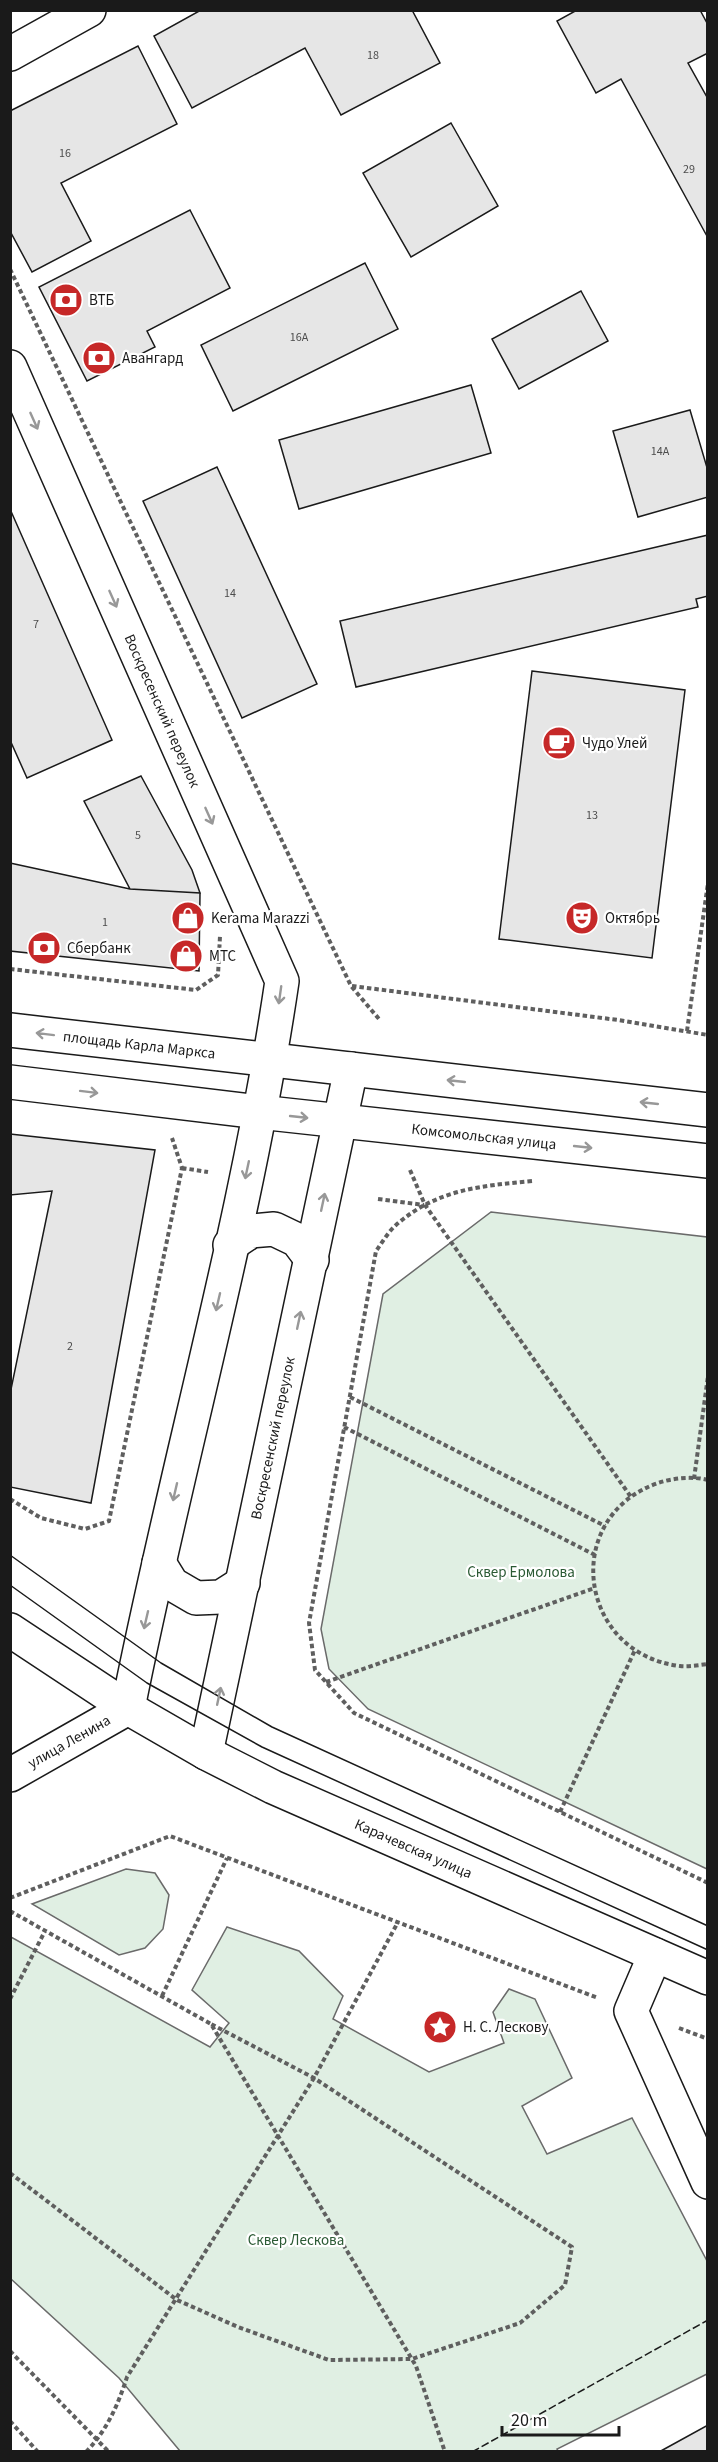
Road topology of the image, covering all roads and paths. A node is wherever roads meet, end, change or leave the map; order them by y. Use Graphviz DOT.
graph roads {
  1 [pos="89,10"];
  2 [pos="10,54"];
  3 [pos="10,268"];
  4 [pos="10,367"];
  5 [pos="708,883"];
  6 [pos="10,969"];
  7 [pos="351,986"];
  8 [pos="196,990"];
  9 [pos="379,1019"];
  10 [pos="10,1030"];
  11 [pos="687,1031"];
  12 [pos="708,1035"];
  13 [pos="270,1061"];
  14 [pos="351,1069"];
  15 [pos="10,1082"];
  16 [pos="708,1110"];
  17 [pos="259,1112"];
  18 [pos="340,1121"];
  19 [pos="708,1161"];
  20 [pos="410,1170"];
  21 [pos="208,1172"];
  22 [pos="537,1181"];
  23 [pos="378,1198"];
  24 [pos="425,1205"];
  25 [pos="230,1245"];
  26 [pos="312,1260"];
  27 [pos="708,1376"];
  28 [pos="350,1397"];
  29 [pos="344,1427"];
  30 [pos="694,1479"];
  31 [pos="708,1480"];
  32 [pos="631,1497"];
  33 [pos="10,1499"];
  34 [pos="606,1526"];
  35 [pos="595,1555"];
  36 [pos="159,1563"];
  37 [pos="243,1582"];
  38 [pos="595,1588"];
  39 [pos="10,1630"];
  40 [pos="635,1650"];
  41 [pos="708,1664"];
  42 [pos="326,1682"];
  43 [pos="128,1708"];
  44 [pos="206,1753"];
  45 [pos="10,1775"];
  46 [pos="560,1812"];
  47 [pos="227,1858"];
  48 [pos="708,1883"];
  49 [pos="10,1898"];
  50 [pos="10,1911"];
  51 [pos="398,1923"];
  52 [pos="45,1931"];
  53 [pos="655,1955"];
  54 [pos="708,1978"];
  55 [pos="162,1996"];
  56 [pos="10,1999"];
  57 [pos="631,2011"];
  58 [pos="211,2024"];
  59 [pos="708,2039"];
  60 [pos="314,2078"];
  61 [pos="278,2138"];
  62 [pos="10,2173"];
  63 [pos="708,2182"];
  64 [pos="177,2300"];
  65 [pos="10,2351"];
  66 [pos="412,2360"];
  67 [pos="10,2421"];
  68 [pos="98,2439"];
  69 [pos="38,2451"];
  70 [pos="86,2451"];
  71 [pos="109,2451"];
  72 [pos="445,2451"];
  1 -- 2 [label="street"];
  3 -- 7 [label="path"];
  4 -- 13 [label="street, Воскресенский переулок, one-way"];
  5 -- 11 [label="path"];
  6 -- 8 [label="path"];
  7 -- 9 [label="path"];
  7 -- 11 [label="path"];
  13 -- 10 [label="street, площадь Карла Маркса, one-way"];
  11 -- 12 [label="path"];
  13 -- 14 [label="street"];
  13 -- 17 [label="street, Воскресенский переулок"];
  16 -- 14 [label="street, one-way"];
  14 -- 18 [label="street, Воскресенский переулок"];
  15 -- 17 [label="street, one-way"];
  17 -- 18 [label="street, Комсомольская улица, one-way"];
  17 -- 25 [label="street, one-way"];
  18 -- 19 [label="street, Комсомольская улица, one-way"];
  26 -- 18 [label="street, Воскресенский переулок, one-way"];
  20 -- 24 [label="path"];
  21 -- 33 [label="path"];
  22 -- 24 [label="path"];
  23 -- 24 [label="path"];
  24 -- 28 [label="path"];
  24 -- 32 [label="path"];
  25 -- 26 [label="street"];
  25 -- 36 [label="street, one-way"];
  37 -- 26 [label="street, Воскресенский переулок, one-way"];
  27 -- 30 [label="path"];
  28 -- 29 [label="path"];
  28 -- 34 [label="path"];
  29 -- 35 [label="path"];
  29 -- 42 [label="path"];
  30 -- 31 [label="path"];
  30 -- 32 [label="path"];
  32 -- 34 [label="path"];
  34 -- 35 [label="path"];
  35 -- 38 [label="path"];
  36 -- 37 [label="street"];
  36 -- 43 [label="street, one-way"];
  44 -- 37 [label="street, Воскресенский переулок, one-way"];
  38 -- 40 [label="path"];
  38 -- 42 [label="path"];
  39 -- 43 [label="street, Карачевская улица"];
  40 -- 41 [label="path"];
  40 -- 46 [label="path"];
  42 -- 46 [label="path"];
  43 -- 44 [label="street, Карачевская улица"];
  43 -- 45 [label="street, улица Ленина"];
  44 -- 53 [label="street, Карачевская улица"];
  46 -- 48 [label="path"];
  47 -- 49 [label="path"];
  47 -- 51 [label="path"];
  47 -- 55 [label="path"];
  50 -- 52 [label="path"];
  51 -- 57 [label="path"];
  51 -- 60 [label="path"];
  52 -- 55 [label="path"];
  52 -- 56 [label="path"];
  53 -- 54 [label="street, Карачевская улица"];
  53 -- 57 [label="street"];
  55 -- 58 [label="path"];
  57 -- 59 [label="path"];
  57 -- 63 [label="street"];
  58 -- 60 [label="path"];
  58 -- 61 [label="path"];
  60 -- 61 [label="path"];
  60 -- 66 [label="path"];
  61 -- 64 [label="path"];
  61 -- 66 [label="path"];
  62 -- 64 [label="path"];
  64 -- 66 [label="path"];
  64 -- 68 [label="path"];
  65 -- 68 [label="path"];
  66 -- 72 [label="path"];
  67 -- 69 [label="path"];
  68 -- 70 [label="path"];
  68 -- 71 [label="path"];
}
